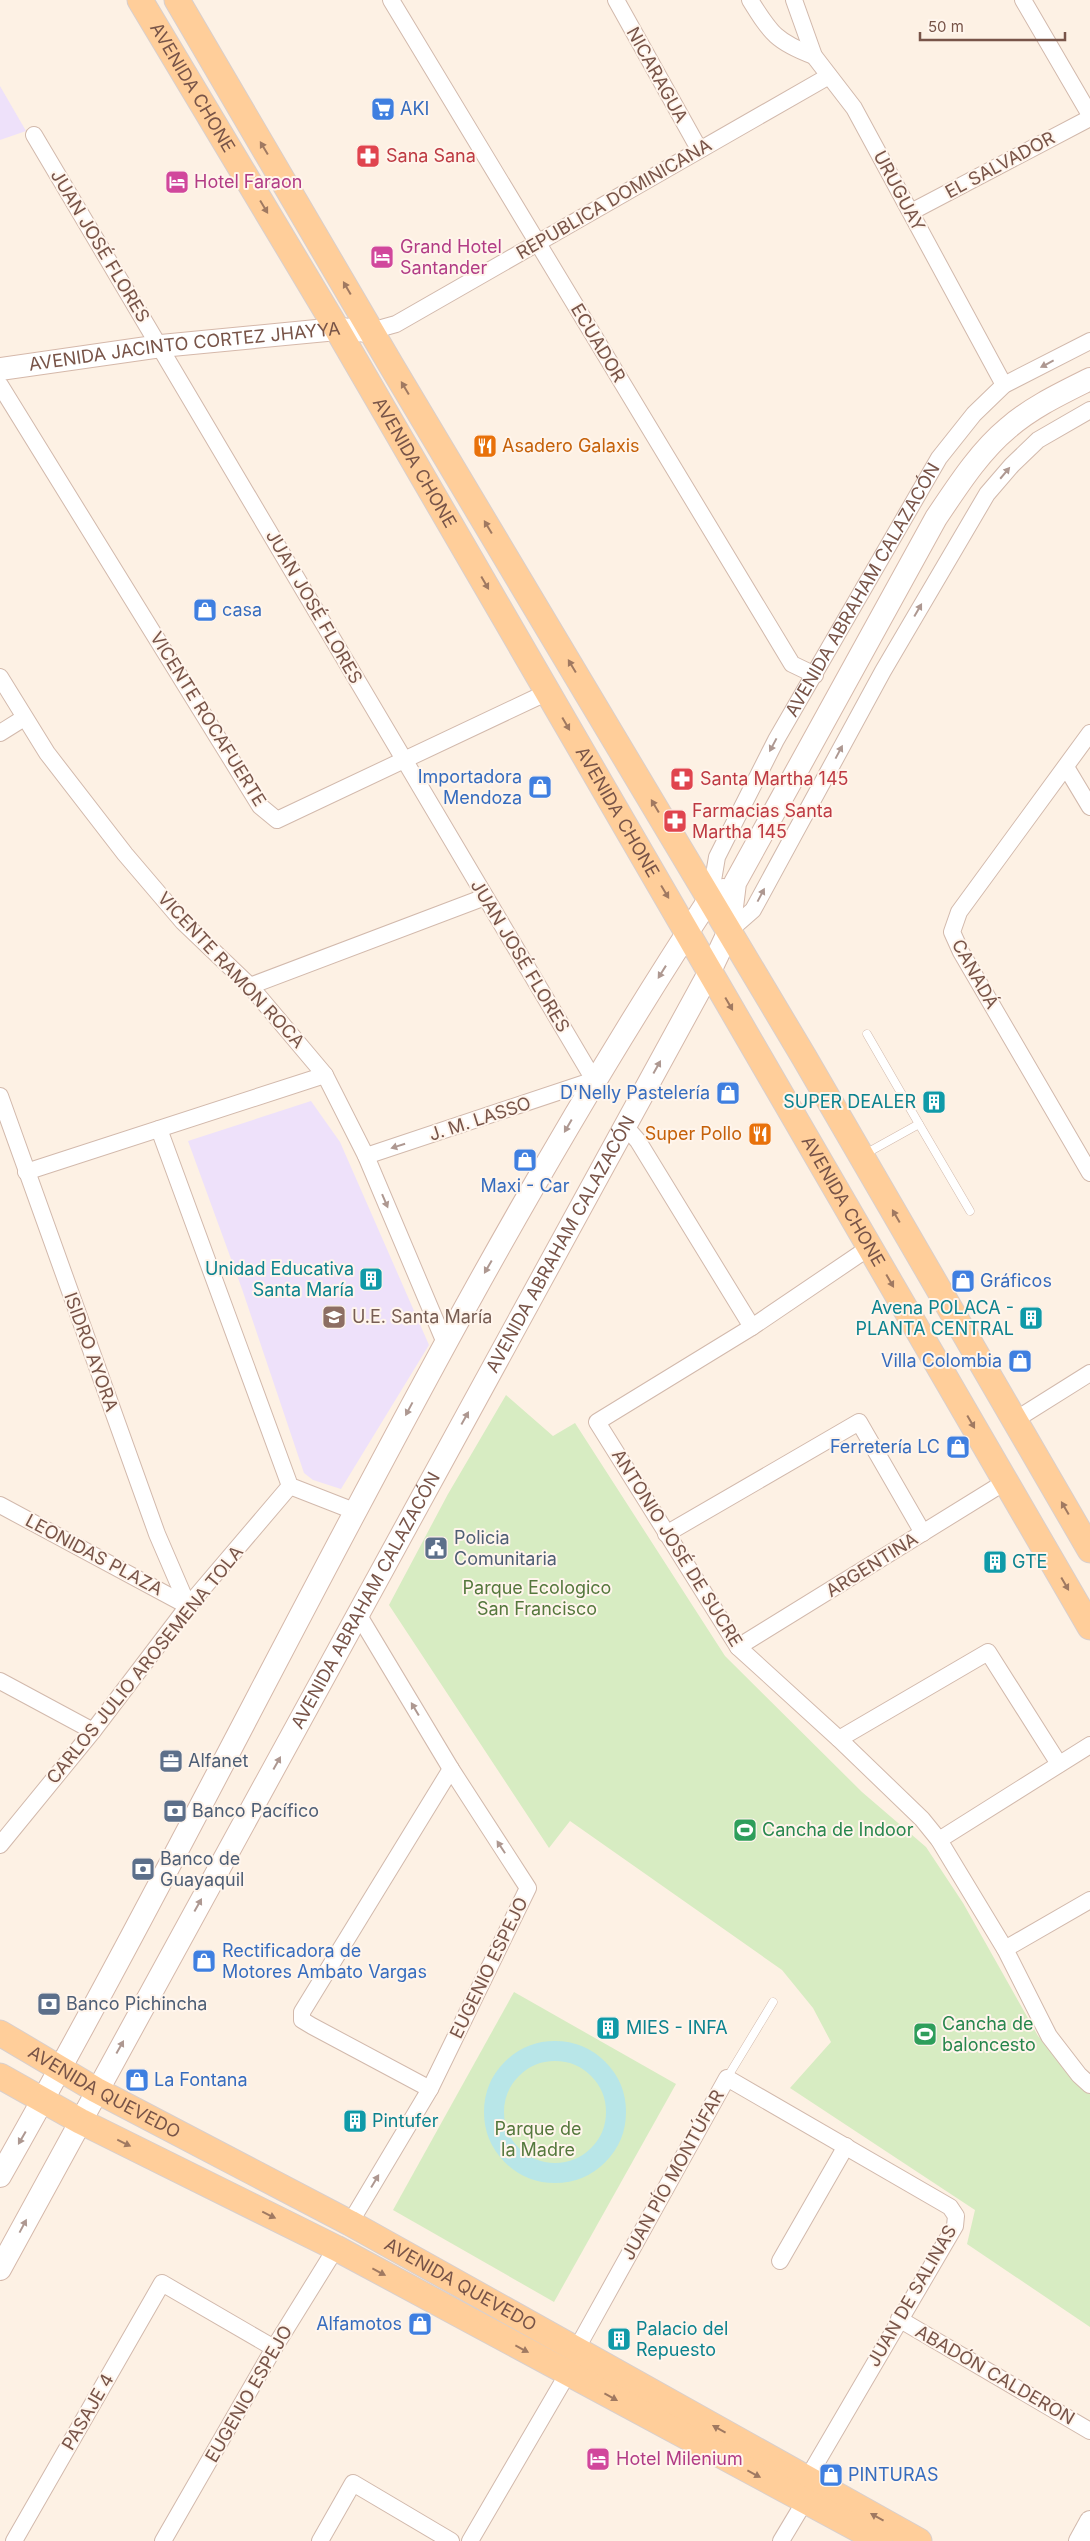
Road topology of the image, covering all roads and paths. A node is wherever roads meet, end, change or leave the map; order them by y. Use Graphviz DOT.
graph roads {
  1 [pos="140,0"];
  2 [pos="177,0"];
  3 [pos="391,0"];
  4 [pos="616,0"];
  5 [pos="750,0"];
  6 [pos="794,0"];
  7 [pos="1023,0"];
  8 [pos="814,56"];
  9 [pos="829,76"];
  10 [pos="1090,116"];
  11 [pos="34,135"];
  12 [pos="699,149"];
  13 [pos="911,212"];
  14 [pos="538,244"];
  15 [pos="337,329"];
  16 [pos="371,331"];
  17 [pos="1090,341"];
  18 [pos="161,346"];
  19 [pos="0,369"];
  20 [pos="1090,379"];
  21 [pos="0,385"];
  22 [pos="1004,385"];
  23 [pos="1090,410"];
  24 [pos="815,675"];
  25 [pos="0,677"];
  26 [pos="548,692"];
  27 [pos="24,718"];
  28 [pos="0,733"];
  29 [pos="1090,733"];
  30 [pos="404,760"];
  31 [pos="1066,767"];
  32 [pos="1090,807"];
  33 [pos="735,883"];
  34 [pos="485,897"];
  35 [pos="710,898"];
  36 [pos="688,931"];
  37 [pos="729,931"];
  38 [pos="710,970"];
  39 [pos="250,986"];
  40 [pos="867,1034"];
  41 [pos="325,1074"];
  42 [pos="594,1080"];
  43 [pos="0,1096"];
  44 [pos="919,1124"];
  45 [pos="625,1126"];
  46 [pos="159,1129"];
  47 [pos="366,1156"];
  48 [pos="862,1156"];
  49 [pos="26,1172"];
  50 [pos="1090,1173"];
  51 [pos="970,1210"];
  52 [pos="870,1247"];
  53 [pos="752,1327"];
  54 [pos="445,1343"];
  55 [pos="1090,1374"];
  56 [pos="1014,1420"];
  57 [pos="1005,1482"];
  58 [pos="290,1486"];
  59 [pos="0,1505"];
  60 [pos="354,1511"];
  61 [pos="924,1533"];
  62 [pos="666,1534"];
  63 [pos="1090,1550"];
  64 [pos="188,1606"];
  65 [pos="358,1614"];
  66 [pos="1090,1627"];
  67 [pos="738,1647"];
  68 [pos="0,1681"];
  69 [pos="93,1731"];
  70 [pos="839,1739"];
  71 [pos="1090,1745"];
  72 [pos="1059,1764"];
  73 [pos="451,1769"];
  74 [pos="939,1840"];
  75 [pos="0,1845"];
  76 [pos="1090,1900"];
  77 [pos="1005,1949"];
  78 [pos="773,2002"];
  79 [pos="0,2033"];
  80 [pos="60,2069"];
  81 [pos="0,2076"];
  82 [pos="1086,2076"];
  83 [pos="727,2078"];
  84 [pos="430,2089"];
  85 [pos="96,2090"];
  86 [pos="43,2100"];
  87 [pos="80,2121"];
  88 [pos="846,2146"];
  89 [pos="0,2176"];
  90 [pos="350,2222"];
  91 [pos="336,2248"];
  92 [pos="780,2261"];
  93 [pos="0,2269"];
  94 [pos="899,2319"];
  95 [pos="274,2348"];
  96 [pos="576,2350"];
  97 [pos="568,2373"];
  98 [pos="1090,2431"];
  99 [pos="806,2490"];
  100 [pos="1090,2521"];
  101 [pos="14,2541"];
  102 [pos="163,2541"];
  103 [pos="320,2541"];
  104 [pos="452,2541"];
  105 [pos="470,2541"];
  106 [pos="781,2541"];
  107 [pos="880,2541"];
  108 [pos="919,2541"];
  109 [pos="1079,2541"];
  1 -- 15 [label="main road, AVENIDA CHONE, one-way"];
  16 -- 2 [label="main road, AVENIDA CHONE, one-way"];
  3 -- 14 [label="street, ECUADOR"];
  4 -- 12 [label="street, NICARAGUA"];
  5 -- 8 [label="street"];
  6 -- 8 [label="street, URUGUAY"];
  7 -- 10 [label="street"];
  8 -- 9 [label="street, URUGUAY"];
  9 -- 12 [label="street, REPUBLICA DOMINICANA"];
  9 -- 13 [label="street, URUGUAY"];
  10 -- 13 [label="street, EL SALVADOR"];
  11 -- 18 [label="street, JUAN JOSÉ FLORES"];
  12 -- 14 [label="street, REPUBLICA DOMINICANA"];
  13 -- 22 [label="street, URUGUAY"];
  14 -- 16 [label="street, REPUBLICA DOMINICANA"];
  14 -- 24 [label="street, ECUADOR"];
  15 -- 16 [label="main road, AVENIDA JACINTO CORTEZ JHAYYA"];
  15 -- 18 [label="main road, AVENIDA JACINTO CORTEZ JHAYYA"];
  15 -- 26 [label="main road, AVENIDA CHONE, one-way"];
  35 -- 16 [label="main road, AVENIDA CHONE, one-way"];
  17 -- 22 [label="street, AVENIDA ABRAHAM CALAZACÓN, one-way"];
  18 -- 19 [label="main road, AVENIDA JACINTO CORTEZ JHAYYA"];
  18 -- 30 [label="street, JUAN JOSÉ FLORES"];
  20 -- 33 [label="main road, AVENIDA ABRAHAM CALAZACÓN"];
  21 -- 30 [label="street, VICENTE ROCAFUERTE"];
  22 -- 24 [label="street, AVENIDA ABRAHAM CALAZACÓN"];
  37 -- 23 [label="street, AVENIDA ABRAHAM CALAZACÓN, one-way"];
  24 -- 35 [label="street, AVENIDA ABRAHAM CALAZACÓN, one-way"];
  25 -- 27 [label="street, VICENTE RAMON ROCA"];
  26 -- 30 [label="street, VICENTE ROCAFUERTE"];
  26 -- 36 [label="main road, AVENIDA CHONE, one-way"];
  27 -- 28 [label="street"];
  27 -- 39 [label="street, VICENTE RAMON ROCA"];
  29 -- 31 [label="street, CANADÁ"];
  30 -- 34 [label="street, JUAN JOSÉ FLORES"];
  31 -- 32 [label="street"];
  31 -- 50 [label="street, CANADÁ"];
  33 -- 35 [label="main road, AVENIDA ABRAHAM CALAZACÓN"];
  33 -- 37 [label="main road, AVENIDA ABRAHAM CALAZACÓN"];
  34 -- 39 [label="street"];
  34 -- 42 [label="street, JUAN JOSÉ FLORES"];
  35 -- 36 [label="main road, AVENIDA ABRAHAM CALAZACÓN"];
  35 -- 37 [label="main road, AVENIDA CHONE"];
  36 -- 38 [label="main road, AVENIDA CHONE"];
  36 -- 42 [label="main road, AVENIDA ABRAHAM CALAZACÓN, one-way"];
  37 -- 38 [label="main road, AVENIDA ABRAHAM CALAZACÓN"];
  37 -- 48 [label="main road, AVENIDA CHONE"];
  45 -- 38 [label="main road, AVENIDA ABRAHAM CALAZACÓN, one-way"];
  38 -- 52 [label="main road, AVENIDA CHONE, one-way"];
  39 -- 41 [label="street, VICENTE RAMON ROCA"];
  40 -- 44 [label="lane"];
  41 -- 46 [label="street"];
  41 -- 47 [label="street, VICENTE RAMON ROCA"];
  42 -- 47 [label="street, J. M. LASSO, one-way"];
  42 -- 54 [label="main road, AVENIDA ABRAHAM CALAZACÓN, one-way"];
  43 -- 49 [label="street, ISIDRO AYORA"];
  44 -- 48 [label="lane"];
  44 -- 51 [label="lane"];
  45 -- 53 [label="street"];
  65 -- 45 [label="main road, AVENIDA ABRAHAM CALAZACÓN, one-way"];
  46 -- 49 [label="street"];
  46 -- 58 [label="street"];
  47 -- 54 [label="street, VICENTE RAMON ROCA, one-way"];
  56 -- 48 [label="main road, AVENIDA CHONE, one-way"];
  49 -- 64 [label="street, ISIDRO AYORA"];
  52 -- 53 [label="street, ANTONIO JOSÉ DE SUCRE"];
  52 -- 57 [label="main road, AVENIDA CHONE, one-way"];
  53 -- 62 [label="street, ANTONIO JOSÉ DE SUCRE"];
  54 -- 60 [label="main road, AVENIDA ABRAHAM CALAZACÓN, one-way"];
  55 -- 56 [label="street"];
  63 -- 56 [label="main road, AVENIDA CHONE, one-way"];
  57 -- 61 [label="street, ARGENTINA"];
  57 -- 66 [label="main road, AVENIDA CHONE, one-way"];
  58 -- 60 [label="street"];
  58 -- 64 [label="street, CARLOS JULIO AROSEMENA TOLA"];
  59 -- 64 [label="street, LEONIDAS PLAZA"];
  60 -- 80 [label="main road, AVENIDA ABRAHAM CALAZACÓN"];
  61 -- 62 [label="street"];
  61 -- 67 [label="street, ARGENTINA"];
  62 -- 67 [label="street, ANTONIO JOSÉ DE SUCRE"];
  64 -- 69 [label="street, CARLOS JULIO AROSEMENA TOLA"];
  73 -- 65 [label="street, EUGENIO ESPEJO, one-way"];
  85 -- 65 [label="main road, AVENIDA ABRAHAM CALAZACÓN, one-way"];
  67 -- 70 [label="street, ANTONIO JOSÉ DE SUCRE"];
  68 -- 69 [label="street"];
  69 -- 75 [label="street, CARLOS JULIO AROSEMENA TOLA"];
  70 -- 72 [label="street"];
  70 -- 74 [label="street, ANTONIO JOSÉ DE SUCRE"];
  71 -- 72 [label="street"];
  72 -- 74 [label="street"];
  84 -- 73 [label="street, EUGENIO ESPEJO, one-way"];
  73 -- 84 [label="street"];
  74 -- 77 [label="street, ANTONIO JOSÉ DE SUCRE"];
  76 -- 77 [label="street"];
  77 -- 82 [label="street, ANTONIO JOSÉ DE SUCRE"];
  78 -- 83 [label="lane, JUAN PÍO MONTÚFAR"];
  79 -- 80 [label="main road, AVENIDA QUEVEDO"];
  80 -- 85 [label="main road, AVENIDA QUEVEDO"];
  80 -- 86 [label="main road, AVENIDA ABRAHAM CALAZACÓN"];
  81 -- 86 [label="main road, AVENIDA QUEVEDO"];
  83 -- 88 [label="street, JUAN DE SALINAS"];
  83 -- 96 [label="street, JUAN PÍO MONTÚFAR"];
  90 -- 84 [label="street, EUGENIO ESPEJO, one-way"];
  85 -- 87 [label="main road, AVENIDA ABRAHAM CALAZACÓN"];
  85 -- 90 [label="main road, AVENIDA QUEVEDO"];
  86 -- 87 [label="main road, AVENIDA QUEVEDO"];
  86 -- 89 [label="main road, AVENIDA ABRAHAM CALAZACÓN, one-way"];
  87 -- 91 [label="main road, AVENIDA QUEVEDO, one-way"];
  93 -- 87 [label="main road, AVENIDA ABRAHAM CALAZACÓN, one-way"];
  88 -- 92 [label="street"];
  88 -- 94 [label="street, JUAN DE SALINAS"];
  90 -- 96 [label="main road, AVENIDA QUEVEDO"];
  91 -- 95 [label="street, EUGENIO ESPEJO"];
  91 -- 97 [label="main road, AVENIDA QUEVEDO, one-way"];
  94 -- 98 [label="street, ABADÓN CALDERON"];
  94 -- 99 [label="street, JUAN DE SALINAS"];
  95 -- 101 [label="street, PASAJE 4"];
  95 -- 102 [label="street, EUGENIO ESPEJO"];
  99 -- 96 [label="main road, AVENIDA QUEVEDO, one-way"];
  97 -- 99 [label="main road, AVENIDA QUEVEDO, one-way"];
  97 -- 105 [label="street"];
  99 -- 106 [label="street, JUAN DE SALINAS"];
  99 -- 107 [label="main road, AVENIDA QUEVEDO"];
  108 -- 99 [label="main road, AVENIDA QUEVEDO, one-way"];
  100 -- 109 [label="street"];
  103 -- 104 [label="street"];
}
